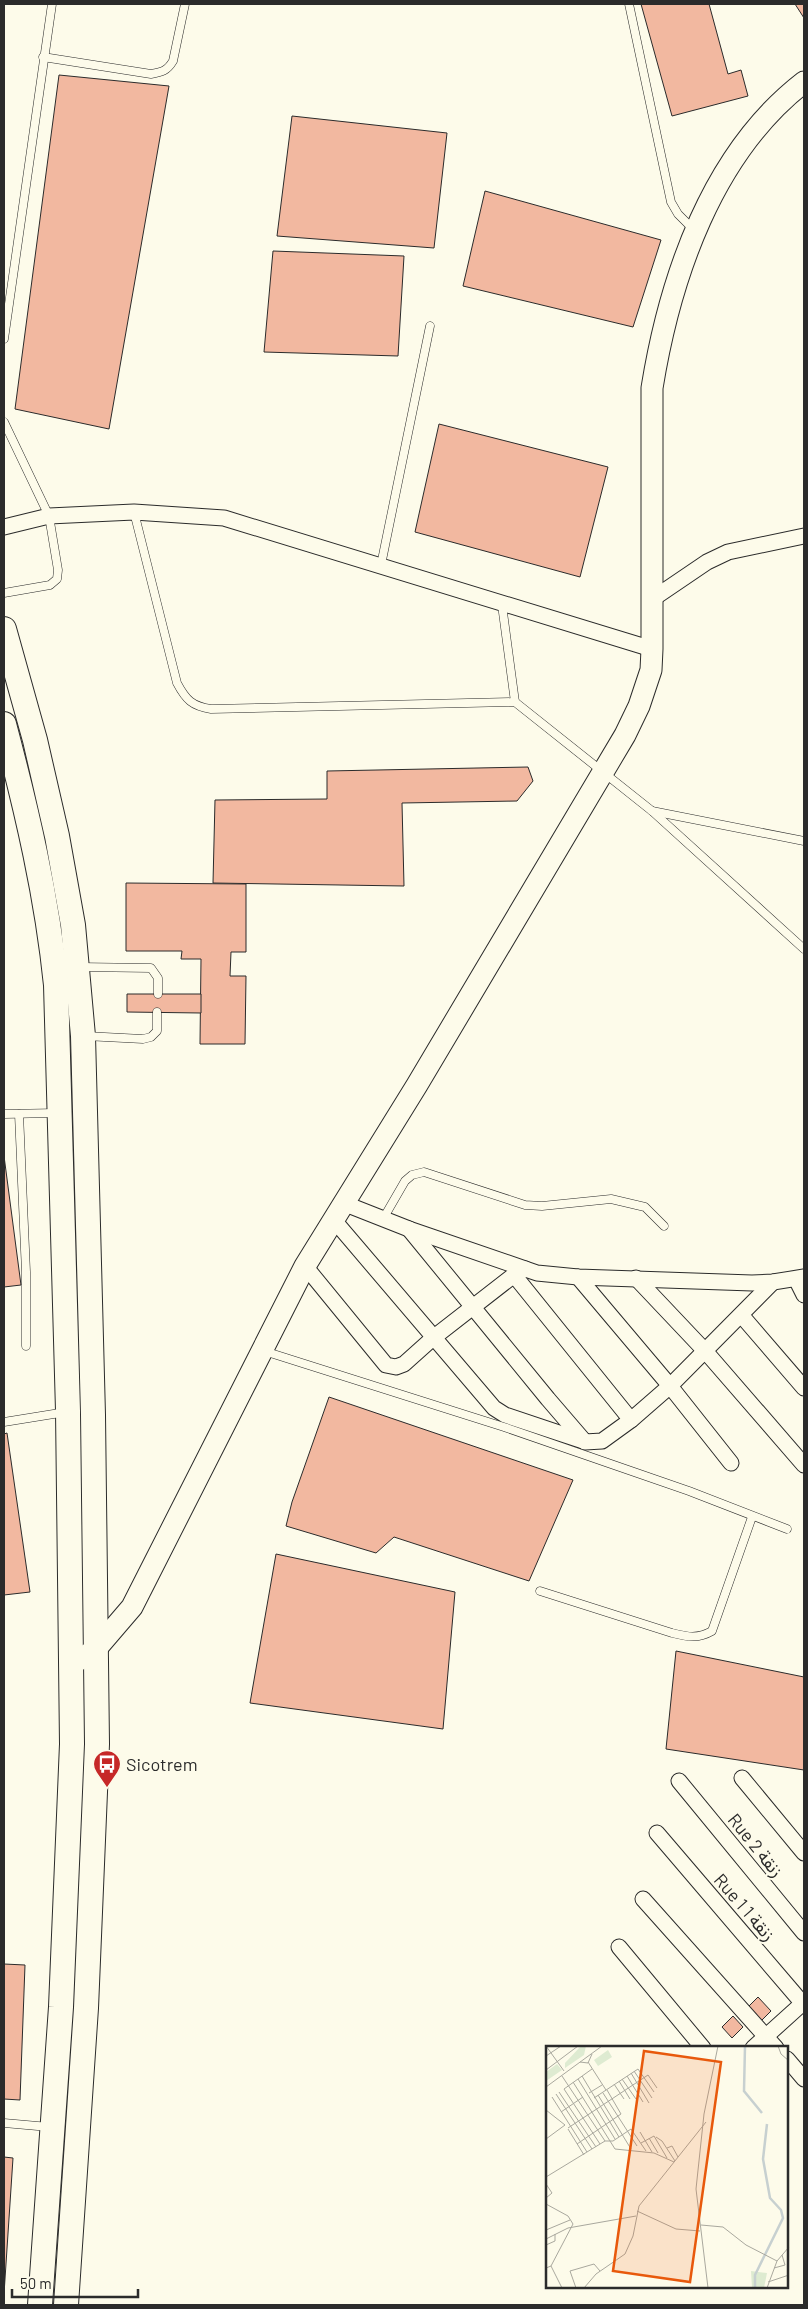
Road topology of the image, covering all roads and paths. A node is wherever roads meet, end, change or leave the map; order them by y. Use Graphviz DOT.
graph roads {
  1 [pos="52,4"];
  2 [pos="185,4"];
  3 [pos="628,4"];
  4 [pos="43,57"];
  5 [pos="804,82"];
  6 [pos="696,232"];
  7 [pos="430,326"];
  8 [pos="4,339"];
  9 [pos="4,422"];
  10 [pos="134,512"];
  11 [pos="49,516"];
  12 [pos="4,527"];
  13 [pos="804,536"];
  14 [pos="381,564"];
  15 [pos="4,593"];
  16 [pos="651,600"];
  17 [pos="502,605"];
  18 [pos="4,629"];
  19 [pos="652,649"];
  20 [pos="516,702"];
  21 [pos="4,724"];
  22 [pos="603,773"];
  23 [pos="652,811"];
  24 [pos="804,841"];
  25 [pos="804,949"];
  26 [pos="78,967"];
  27 [pos="158,994"];
  28 [pos="158,1012"];
  29 [pos="83,1036"];
  30 [pos="61,1113"];
  31 [pos="4,1114"];
  32 [pos="19,1114"];
  33 [pos="338,1211"];
  34 [pos="383,1219"];
  35 [pos="664,1226"];
  36 [pos="409,1229"];
  37 [pos="305,1266"];
  38 [pos="519,1272"];
  39 [pos="578,1277"];
  40 [pos="636,1278"];
  41 [pos="800,1278"];
  42 [pos="773,1282"];
  43 [pos="804,1294"];
  44 [pos="474,1307"];
  45 [pos="742,1316"];
  46 [pos="432,1338"];
  47 [pos="26,1346"];
  48 [pos="262,1350"];
  49 [pos="706,1352"];
  50 [pos="670,1386"];
  51 [pos="804,1388"];
  52 [pos="68,1411"];
  53 [pos="631,1420"];
  54 [pos="4,1422"];
  55 [pos="586,1442"];
  56 [pos="731,1463"];
  57 [pos="804,1465"];
  58 [pos="752,1517"];
  59 [pos="787,1529"];
  60 [pos="540,1591"];
  61 [pos="96,1649"];
  62 [pos="71,1665"];
  63 [pos="742,1778"];
  64 [pos="679,1781"];
  65 [pos="657,1833"];
  66 [pos="804,1853"];
  67 [pos="643,1898"];
  68 [pos="804,1933"];
  69 [pos="619,1947"];
  70 [pos="804,2004"];
  71 [pos="766,2036"];
  72 [pos="701,2046"];
  73 [pos="755,2046"];
  74 [pos="774,2046"];
  75 [pos="788,2060"];
  76 [pos="804,2079"];
  77 [pos="4,2123"];
  78 [pos="53,2128"];
  79 [pos="40,2305"];
  80 [pos="66,2305"];
  1 -- 4 [label="lane"];
  2 -- 4 [label="lane"];
  3 -- 6 [label="lane"];
  4 -- 8 [label="lane"];
  5 -- 6 [label="street"];
  6 -- 16 [label="street"];
  7 -- 14 [label="lane"];
  9 -- 11 [label="lane"];
  10 -- 11 [label="street"];
  10 -- 14 [label="street"];
  10 -- 20 [label="lane"];
  11 -- 12 [label="street"];
  11 -- 15 [label="lane"];
  13 -- 16 [label="street"];
  14 -- 17 [label="street"];
  16 -- 19 [label="street"];
  17 -- 19 [label="street"];
  17 -- 20 [label="lane"];
  18 -- 26 [label="main road"];
  19 -- 22 [label="street"];
  20 -- 22 [label="lane"];
  21 -- 30 [label="main road"];
  22 -- 23 [label="lane"];
  22 -- 33 [label="street"];
  23 -- 24 [label="lane"];
  23 -- 25 [label="lane"];
  26 -- 27 [label="lane"];
  26 -- 29 [label="main road"];
  28 -- 29 [label="lane"];
  29 -- 61 [label="main road"];
  30 -- 32 [label="lane"];
  30 -- 52 [label="main road"];
  31 -- 32 [label="lane"];
  32 -- 47 [label="lane"];
  33 -- 34 [label="street"];
  33 -- 37 [label="street"];
  33 -- 46 [label="street"];
  34 -- 35 [label="lane"];
  34 -- 36 [label="street"];
  36 -- 38 [label="street"];
  36 -- 44 [label="street"];
  37 -- 46 [label="street"];
  37 -- 48 [label="street"];
  38 -- 39 [label="street"];
  38 -- 44 [label="street"];
  38 -- 53 [label="street"];
  39 -- 40 [label="street"];
  39 -- 50 [label="street"];
  40 -- 42 [label="street"];
  40 -- 49 [label="street"];
  41 -- 42 [label="street"];
  41 -- 43 [label="street"];
  42 -- 45 [label="street"];
  44 -- 46 [label="street"];
  44 -- 55 [label="street"];
  45 -- 49 [label="street"];
  45 -- 51 [label="street"];
  46 -- 55 [label="street"];
  48 -- 58 [label="lane"];
  48 -- 61 [label="street"];
  49 -- 50 [label="street"];
  49 -- 57 [label="street"];
  50 -- 53 [label="street"];
  50 -- 56 [label="street"];
  52 -- 54 [label="lane"];
  52 -- 62 [label="main road"];
  53 -- 55 [label="street"];
  58 -- 59 [label="lane"];
  58 -- 60 [label="lane"];
  61 -- 62 [label="street"];
  61 -- 80 [label="main road"];
  62 -- 78 [label="main road"];
  63 -- 66 [label="street"];
  64 -- 68 [label="street, Rue 2 زنقة"];
  65 -- 70 [label="street, Rue 1 زنقة 1"];
  67 -- 71 [label="street"];
  69 -- 72 [label="street"];
  70 -- 71 [label="street"];
  71 -- 73 [label="street"];
  71 -- 74 [label="street"];
  75 -- 76 [label="street"];
  77 -- 78 [label="lane"];
  78 -- 79 [label="main road"];
}
